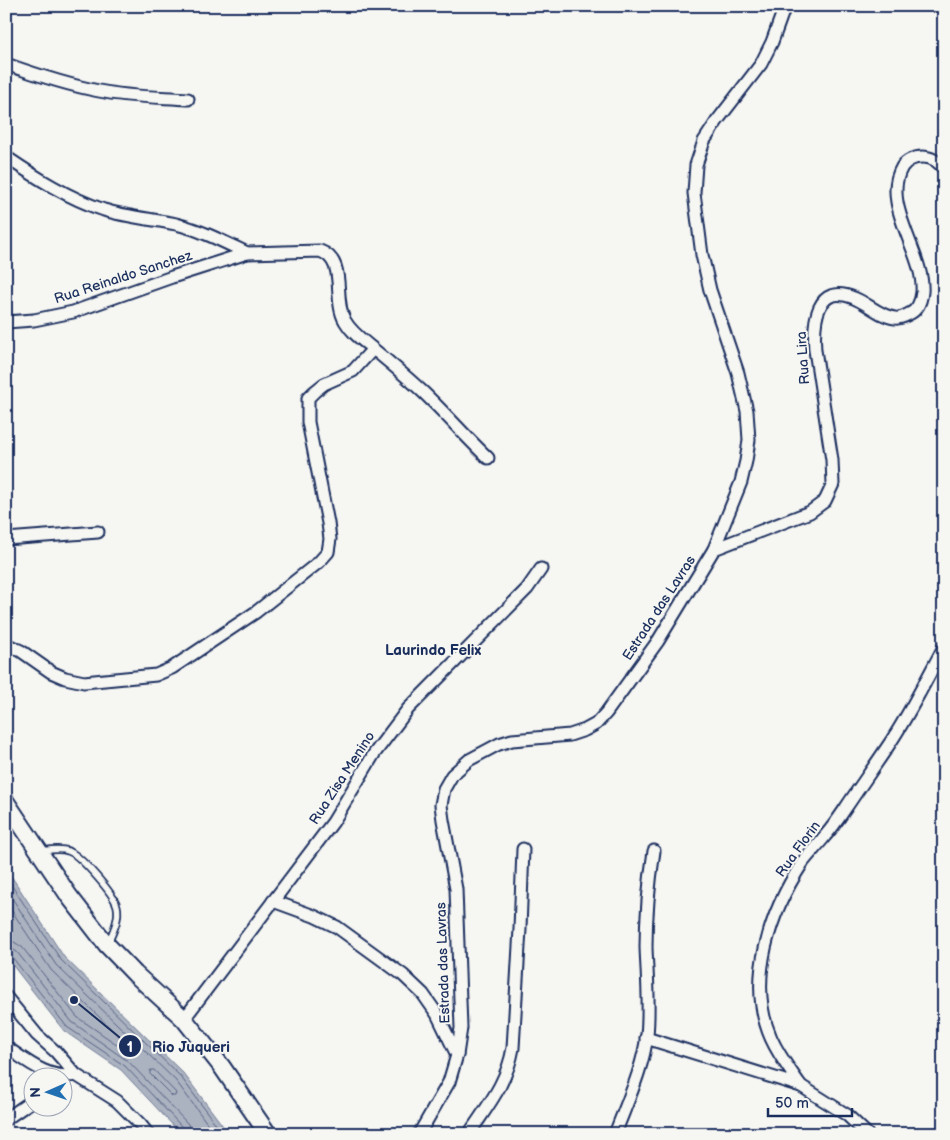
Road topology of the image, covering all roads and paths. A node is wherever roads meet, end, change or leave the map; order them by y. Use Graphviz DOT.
graph roads {
  1 [pos="784,6"];
  2 [pos="6,64"];
  3 [pos="188,99"];
  4 [pos="6,157"];
  5 [pos="944,169"];
  6 [pos="247,253"];
  7 [pos="6,322"];
  8 [pos="373,348"];
  9 [pos="488,458"];
  10 [pos="98,532"];
  11 [pos="6,539"];
  12 [pos="714,549"];
  13 [pos="541,569"];
  14 [pos="6,644"];
  15 [pos="944,647"];
  16 [pos="6,802"];
  17 [pos="523,849"];
  18 [pos="39,851"];
  19 [pos="654,851"];
  20 [pos="273,901"];
  21 [pos="107,945"];
  22 [pos="6,998"];
  23 [pos="184,1019"];
  24 [pos="646,1038"];
  25 [pos="6,1047"];
  26 [pos="457,1055"];
  27 [pos="39,1068"];
  28 [pos="64,1068"];
  29 [pos="72,1079"];
  30 [pos="801,1086"];
  31 [pos="22,1108"];
  32 [pos="6,1119"];
  33 [pos="148,1134"];
  34 [pos="268,1134"];
  35 [pos="419,1134"];
  36 [pos="469,1134"];
  37 [pos="615,1134"];
  38 [pos="867,1134"];
  1 -- 12 [label="street, Estrada das Lavras"];
  2 -- 3 [label="street"];
  4 -- 6 [label="street"];
  5 -- 12 [label="street, Rua Lira"];
  6 -- 7 [label="street, Rua Reinaldo Sanchez"];
  6 -- 8 [label="street"];
  8 -- 9 [label="street"];
  8 -- 14 [label="street"];
  10 -- 11 [label="street"];
  12 -- 26 [label="street, Estrada das Lavras"];
  13 -- 20 [label="street, Rua Zisa Menino"];
  15 -- 30 [label="street, Rua Florin"];
  16 -- 18 [label="street"];
  17 -- 36 [label="street"];
  18 -- 21 [label="street"];
  18 -- 21 [label="lane"];
  19 -- 24 [label="street"];
  20 -- 23 [label="street, Rua Zisa Menino"];
  20 -- 26 [label="street"];
  21 -- 23 [label="street"];
  22 -- 28 [label="street"];
  23 -- 34 [label="street"];
  24 -- 30 [label="street"];
  24 -- 37 [label="street"];
  25 -- 27 [label="street"];
  26 -- 35 [label="street, Estrada das Lavras"];
  29 -- 33 [label="street"];
  30 -- 38 [label="street"];
  31 -- 32 [label="street"];
}
